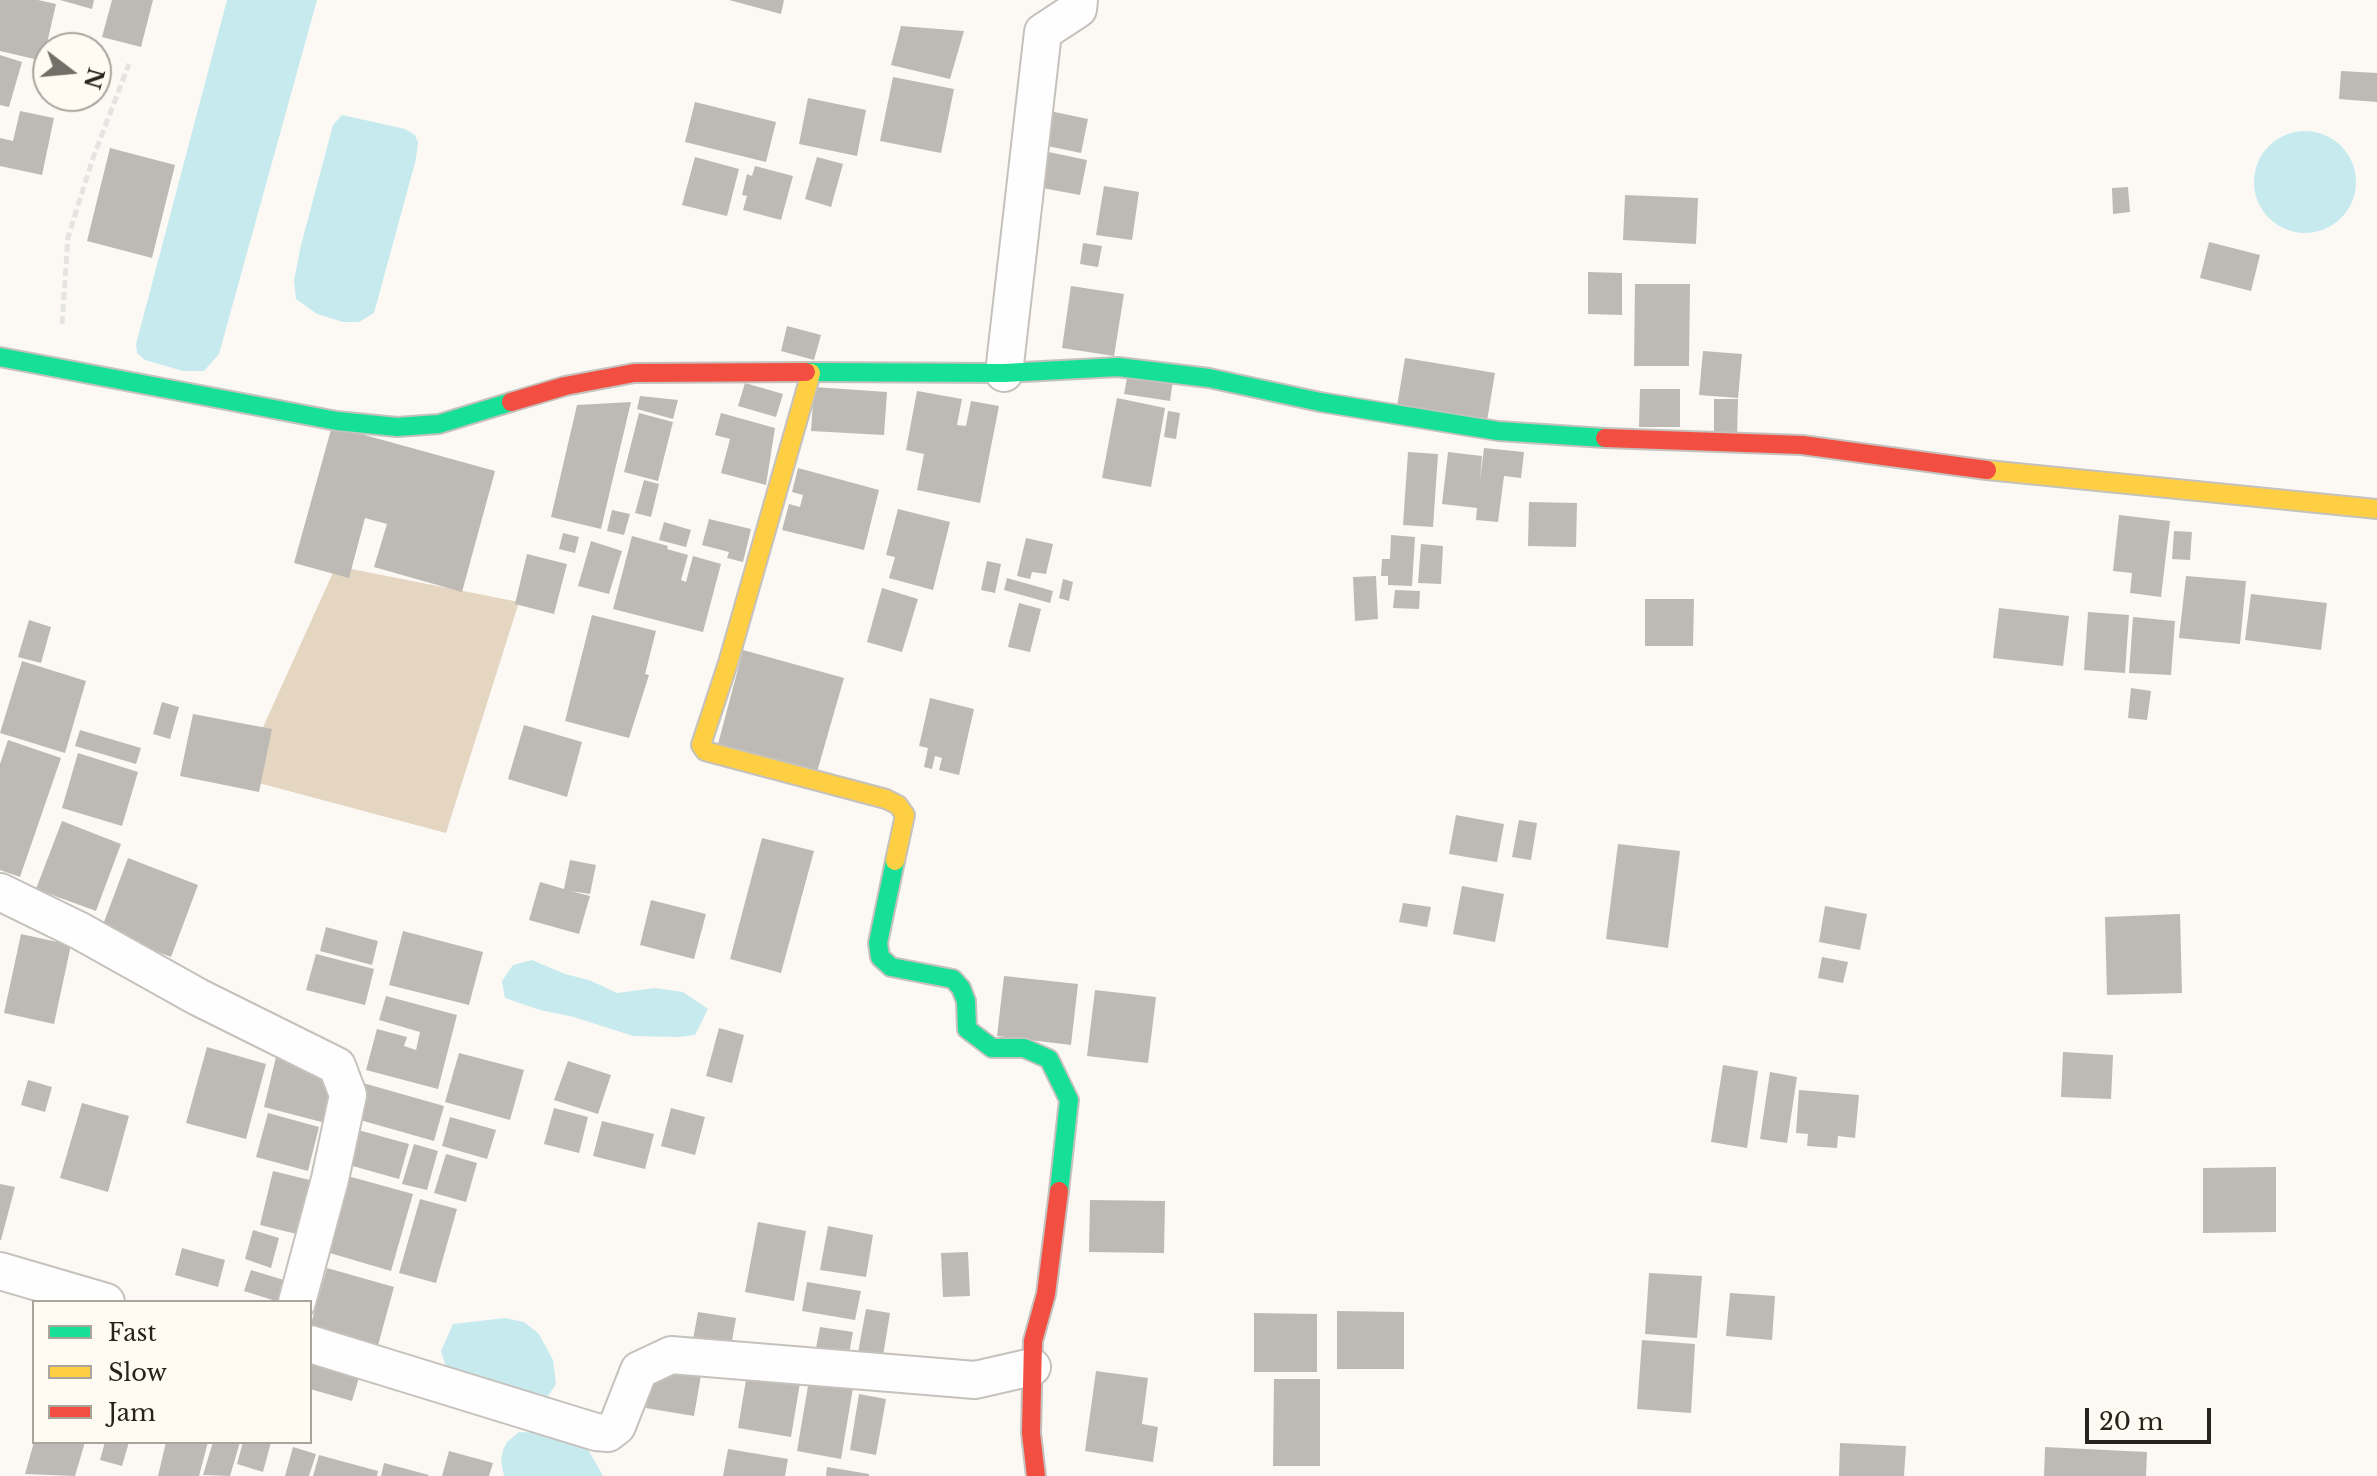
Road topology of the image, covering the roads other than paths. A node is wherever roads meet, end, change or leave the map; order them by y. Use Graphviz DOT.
graph roads {
  1 [pos="1079,0"];
  2 [pos="0,357"];
  3 [pos="811,373"];
  4 [pos="1004,373"];
  5 [pos="2377,509"];
  6 [pos="0,892"];
  7 [pos="0,1271"];
  8 [pos="99,1300"];
  9 [pos="298,1300"];
  10 [pos="312,1345"];
  11 [pos="1032,1367"];
  12 [pos="1036,1476"];
  1 -- 4 [label="street"];
  2 -- 3 [label="street"];
  3 -- 4 [label="street"];
  3 -- 11 [label="street"];
  4 -- 5 [label="street"];
  6 -- 9 [label="street"];
  7 -- 8 [label="street"];
  10 -- 11 [label="street"];
  11 -- 12 [label="street"];
}
